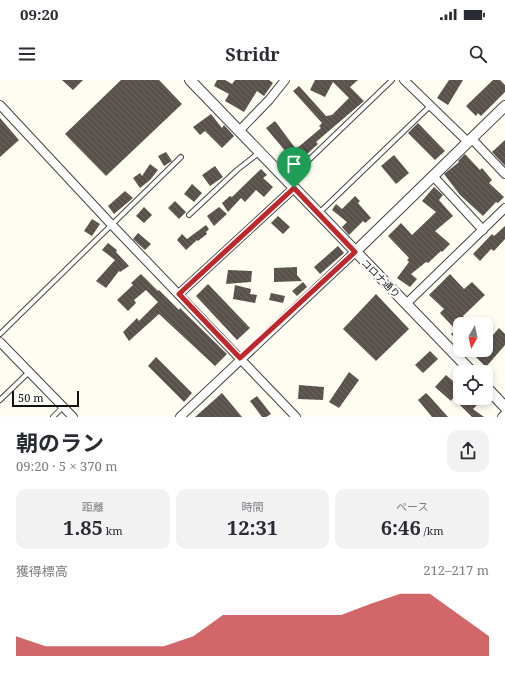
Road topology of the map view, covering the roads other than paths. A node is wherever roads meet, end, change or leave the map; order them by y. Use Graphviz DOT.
graph roads {
  1 [pos="190,80"];
  2 [pos="285,80"];
  3 [pos="392,80"];
  4 [pos="404,80"];
  5 [pos="0,105"];
  6 [pos="430,106"];
  7 [pos="505,106"];
  8 [pos="239,131"];
  9 [pos="470,140"];
  10 [pos="260,152"];
  11 [pos="181,157"];
  12 [pos="505,174"];
  13 [pos="433,176"];
  14 [pos="290,184"];
  15 [pos="505,208"];
  16 [pos="318,214"];
  17 [pos="189,215"];
  18 [pos="111,224"];
  19 [pos="483,230"];
  20 [pos="355,252"];
  21 [pos="179,294"];
  22 [pos="406,304"];
  23 [pos="0,334"];
  24 [pos="0,342"];
  25 [pos="240,358"];
  26 [pos="465,365"];
  27 [pos="29,372"];
  28 [pos="493,394"];
  29 [pos="0,400"];
  30 [pos="505,407"];
  31 [pos="63,408"];
  32 [pos="505,414"];
  33 [pos="53,417"];
  34 [pos="72,417"];
  35 [pos="180,417"];
  36 [pos="296,417"];
  37 [pos="502,417"];
  1 -- 8 [label="street, コロナ通り"];
  2 -- 8 [label="street"];
  3 -- 14 [label="lane"];
  4 -- 6 [label="street"];
  5 -- 18 [label="street"];
  6 -- 9 [label="street"];
  6 -- 16 [label="lane"];
  7 -- 9 [label="street"];
  8 -- 10 [label="street, コロナ通り"];
  9 -- 12 [label="street"];
  9 -- 13 [label="street"];
  10 -- 14 [label="street, コロナ通り"];
  10 -- 17 [label="lane"];
  11 -- 18 [label="lane"];
  13 -- 19 [label="street"];
  13 -- 20 [label="street"];
  14 -- 16 [label="street, コロナ通り"];
  14 -- 21 [label="street"];
  15 -- 19 [label="street"];
  16 -- 20 [label="street, コロナ通り"];
  18 -- 21 [label="street"];
  18 -- 23 [label="lane"];
  19 -- 22 [label="street"];
  20 -- 22 [label="street, コロナ通り"];
  20 -- 25 [label="street"];
  21 -- 25 [label="street"];
  22 -- 26 [label="street, コロナ通り"];
  24 -- 27 [label="street"];
  25 -- 35 [label="street"];
  25 -- 36 [label="street"];
  27 -- 29 [label="lane"];
  27 -- 31 [label="street"];
  28 -- 30 [label="street"];
  31 -- 33 [label="lane"];
  31 -- 34 [label="street"];
  32 -- 37 [label="street"];
}
